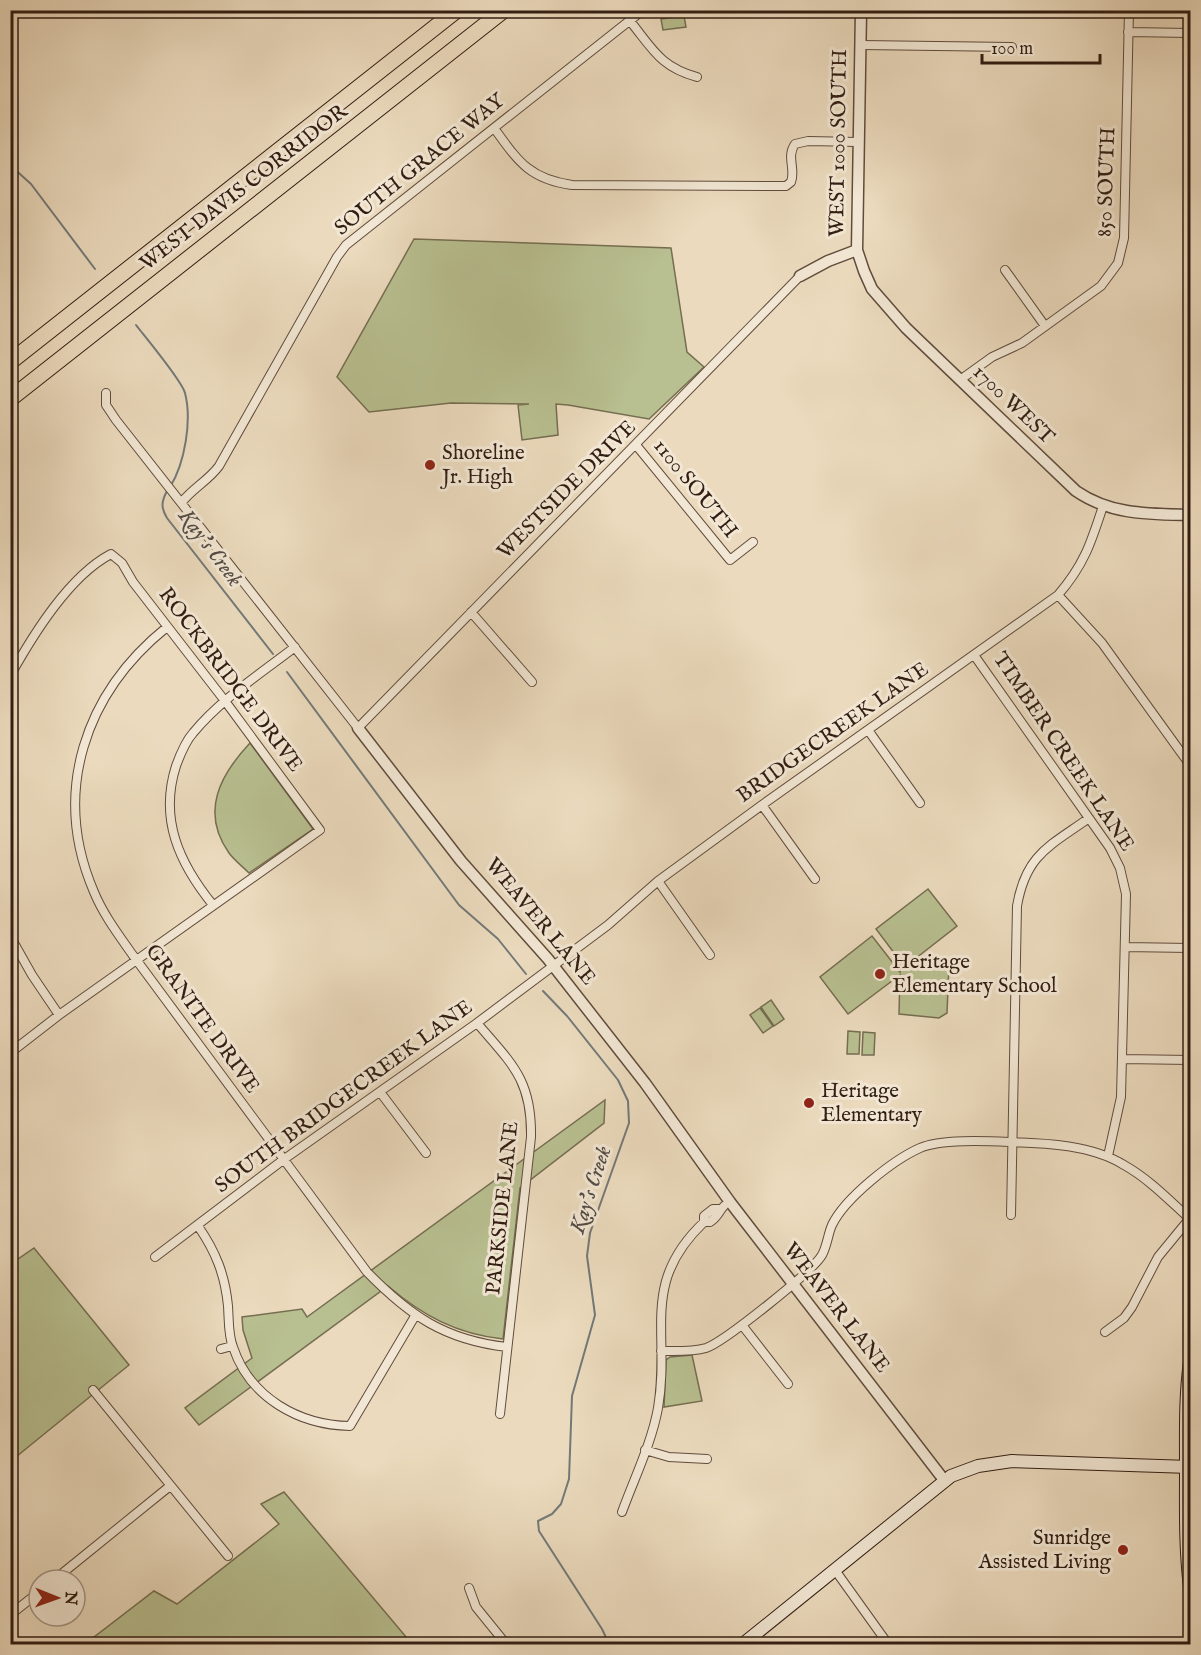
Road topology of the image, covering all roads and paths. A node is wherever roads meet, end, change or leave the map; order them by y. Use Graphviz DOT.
graph roads {
  1 [pos="457,10"];
  2 [pos="504,10"];
  3 [pos="643,10"];
  4 [pos="861,10"];
  5 [pos="1129,10"];
  6 [pos="630,21"];
  7 [pos="1128,32"];
  8 [pos="1191,33"];
  9 [pos="861,45"];
  10 [pos="1012,47"];
  11 [pos="697,77"];
  12 [pos="494,128"];
  13 [pos="858,142"];
  14 [pos="857,250"];
  15 [pos="1005,270"];
  16 [pos="800,276"];
  17 [pos="1045,326"];
  18 [pos="10,362"];
  19 [pos="960,380"];
  20 [pos="106,393"];
  21 [pos="10,399"];
  22 [pos="636,446"];
  23 [pos="179,498"];
  24 [pos="1103,506"];
  25 [pos="1191,514"];
  26 [pos="753,542"];
  27 [pos="1058,595"];
  28 [pos="471,612"];
  29 [pos="167,627"];
  30 [pos="294,647"];
  31 [pos="974,655"];
  32 [pos="10,676"];
  33 [pos="532,682"];
  34 [pos="225,701"];
  35 [pos="358,728"];
  36 [pos="868,730"];
  37 [pos="1191,765"];
  38 [pos="920,803"];
  39 [pos="762,805"];
  40 [pos="1089,818"];
  41 [pos="815,879"];
  42 [pos="658,881"];
  43 [pos="213,905"];
  44 [pos="10,936"];
  45 [pos="1125,947"];
  46 [pos="1191,948"];
  47 [pos="710,955"];
  48 [pos="137,960"];
  49 [pos="553,966"];
  50 [pos="59,1015"];
  51 [pos="477,1023"];
  52 [pos="10,1053"];
  53 [pos="1123,1059"];
  54 [pos="1191,1060"];
  55 [pos="380,1092"];
  56 [pos="1012,1142"];
  57 [pos="426,1153"];
  58 [pos="1108,1156"];
  59 [pos="283,1160"];
  60 [pos="725,1206"];
  61 [pos="1011,1215"];
  62 [pos="1190,1219"];
  63 [pos="198,1226"];
  64 [pos="155,1257"];
  65 [pos="792,1284"];
  66 [pos="415,1316"];
  67 [pos="742,1325"];
  68 [pos="1105,1332"];
  69 [pos="232,1346"];
  70 [pos="507,1347"];
  71 [pos="221,1349"];
  72 [pos="661,1351"];
  73 [pos="1191,1362"];
  74 [pos="788,1384"];
  75 [pos="93,1390"];
  76 [pos="500,1414"];
  77 [pos="645,1450"];
  78 [pos="707,1459"];
  79 [pos="1188,1467"];
  80 [pos="944,1480"];
  81 [pos="170,1486"];
  82 [pos="622,1512"];
  83 [pos="228,1556"];
  84 [pos="69,1568"];
  85 [pos="835,1570"];
  86 [pos="1191,1587"];
  87 [pos="469,1588"];
  88 [pos="27,1602"];
  89 [pos="10,1616"];
  90 [pos="506,1644"];
  91 [pos="743,1644"];
  92 [pos="888,1644"];
  1 -- 18 [label="highway, WEST DAVIS CORRIDOR"];
  2 -- 21 [label="highway, WEST DAVIS CORRIDOR"];
  3 -- 6 [label="street, SOUTH GRACE WAY"];
  4 -- 9 [label="street, WEST 1000 SOUTH"];
  5 -- 7 [label="street, 850 SOUTH"];
  6 -- 11 [label="street"];
  6 -- 12 [label="street, SOUTH GRACE WAY"];
  7 -- 8 [label="street"];
  7 -- 17 [label="street, 850 SOUTH"];
  9 -- 10 [label="street"];
  9 -- 13 [label="street, WEST 1000 SOUTH"];
  12 -- 13 [label="street"];
  12 -- 23 [label="street, SOUTH GRACE WAY"];
  13 -- 14 [label="street, WEST 1000 SOUTH"];
  14 -- 16 [label="street, WEST 1000 SOUTH"];
  14 -- 19 [label="street, 1700 WEST"];
  15 -- 17 [label="street"];
  16 -- 22 [label="street, WESTSIDE DRIVE"];
  17 -- 19 [label="street, 850 SOUTH"];
  19 -- 24 [label="street, 1700 WEST"];
  20 -- 23 [label="street, WEAVER LANE"];
  22 -- 26 [label="street, 1100 SOUTH"];
  22 -- 28 [label="street, WESTSIDE DRIVE"];
  23 -- 30 [label="street, WEAVER LANE"];
  24 -- 25 [label="street, 1700 WEST"];
  24 -- 27 [label="street, BRIDGECREEK LANE"];
  27 -- 31 [label="street, BRIDGECREEK LANE"];
  27 -- 37 [label="street"];
  28 -- 33 [label="street"];
  28 -- 35 [label="street, WESTSIDE DRIVE"];
  29 -- 32 [label="street, ROCKBRIDGE DRIVE"];
  29 -- 34 [label="street, ROCKBRIDGE DRIVE"];
  29 -- 48 [label="street, GRANITE DRIVE"];
  30 -- 34 [label="street"];
  30 -- 35 [label="street, WEAVER LANE"];
  31 -- 36 [label="street, BRIDGECREEK LANE"];
  31 -- 40 [label="street, TIMBER CREEK LANE"];
  34 -- 43 [label="street"];
  34 -- 43 [label="street, ROCKBRIDGE DRIVE"];
  35 -- 49 [label="street, WEAVER LANE"];
  36 -- 38 [label="street"];
  36 -- 39 [label="street, BRIDGECREEK LANE"];
  39 -- 41 [label="street"];
  39 -- 42 [label="street, BRIDGECREEK LANE"];
  40 -- 45 [label="street, TIMBER CREEK LANE"];
  40 -- 56 [label="street"];
  42 -- 47 [label="street"];
  42 -- 49 [label="street, BRIDGECREEK LANE"];
  43 -- 48 [label="street"];
  44 -- 50 [label="street"];
  45 -- 46 [label="street"];
  45 -- 53 [label="street, TIMBER CREEK LANE"];
  48 -- 50 [label="street"];
  48 -- 59 [label="street, GRANITE DRIVE"];
  49 -- 51 [label="street, SOUTH BRIDGECREEK LANE"];
  49 -- 60 [label="street, WEAVER LANE"];
  50 -- 52 [label="street"];
  51 -- 55 [label="street, SOUTH BRIDGECREEK LANE"];
  51 -- 70 [label="street, PARKSIDE LANE"];
  53 -- 54 [label="street"];
  53 -- 58 [label="street, TIMBER CREEK LANE"];
  55 -- 57 [label="street"];
  55 -- 59 [label="street, SOUTH BRIDGECREEK LANE"];
  56 -- 58 [label="street"];
  56 -- 61 [label="street"];
  56 -- 65 [label="street"];
  58 -- 62 [label="street"];
  59 -- 63 [label="street, SOUTH BRIDGECREEK LANE"];
  59 -- 66 [label="street, GRANITE DRIVE"];
  60 -- 65 [label="street, WEAVER LANE"];
  60 -- 72 [label="street"];
  62 -- 68 [label="street"];
  63 -- 64 [label="street, SOUTH BRIDGECREEK LANE"];
  63 -- 69 [label="street"];
  65 -- 67 [label="street"];
  65 -- 80 [label="street, WEAVER LANE"];
  66 -- 69 [label="street"];
  66 -- 70 [label="street, GRANITE DRIVE"];
  67 -- 72 [label="street"];
  67 -- 74 [label="street"];
  69 -- 71 [label="street"];
  70 -- 76 [label="street, PARKSIDE LANE"];
  72 -- 77 [label="street"];
  73 -- 79 [label="main road"];
  75 -- 81 [label="street"];
  77 -- 78 [label="street"];
  77 -- 82 [label="street"];
  79 -- 80 [label="main road"];
  79 -- 86 [label="main road"];
  80 -- 85 [label="main road"];
  81 -- 83 [label="street"];
  81 -- 84 [label="street"];
  85 -- 91 [label="main road"];
  85 -- 92 [label="street"];
  87 -- 90 [label="street"];
  88 -- 89 [label="street"];
}
